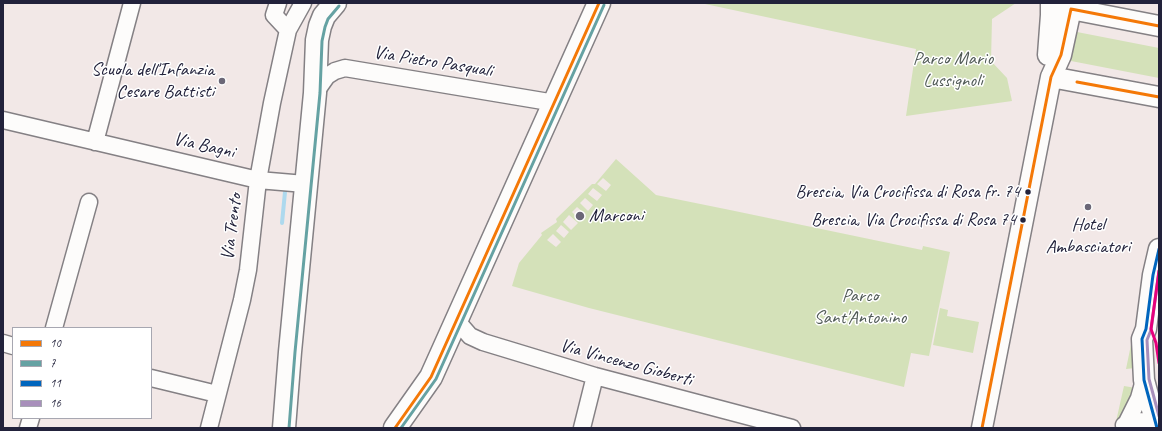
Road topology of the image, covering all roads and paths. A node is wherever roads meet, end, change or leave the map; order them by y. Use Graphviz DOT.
graph roads {
  1 [pos="132,3"];
  2 [pos="278,3"];
  3 [pos="303,3"];
  4 [pos="335,3"];
  5 [pos="599,3"];
  6 [pos="1052,3"];
  7 [pos="1069,5"];
  8 [pos="1159,26"];
  9 [pos="288,30"];
  10 [pos="1048,55"];
  11 [pos="1051,78"];
  12 [pos="315,92"];
  13 [pos="1159,97"];
  14 [pos="555,103"];
  15 [pos="3,120"];
  16 [pos="95,142"];
  17 [pos="258,180"];
  18 [pos="305,184"];
  19 [pos="89,202"];
  20 [pos="1159,249"];
  21 [pos="457,321"];
  22 [pos="54,327"];
  23 [pos="1146,330"];
  24 [pos="595,376"];
  25 [pos="152,378"];
  26 [pos="1144,380"];
  27 [pos="217,394"];
  28 [pos="1159,396"];
  29 [pos="1156,425"];
  30 [pos="1124,427"];
  31 [pos="209,428"];
  32 [pos="284,428"];
  33 [pos="395,428"];
  34 [pos="582,428"];
  35 [pos="792,428"];
  36 [pos="982,428"];
  1 -- 16 [label="street"];
  2 -- 9 [label="street"];
  3 -- 9 [label="street, Via Trento"];
  4 -- 12 [label="main road"];
  5 -- 14 [label="main road"];
  6 -- 10 [label="street"];
  7 -- 8 [label="street"];
  7 -- 11 [label="street"];
  9 -- 17 [label="street, Via Trento"];
  10 -- 11 [label="street"];
  11 -- 13 [label="street"];
  11 -- 36 [label="street"];
  12 -- 14 [label="street, Via Pietro Pasquali"];
  12 -- 18 [label="main road"];
  14 -- 21 [label="main road"];
  15 -- 16 [label="street, Via Bagni"];
  16 -- 17 [label="street, Via Bagni"];
  17 -- 18 [label="street, Via Bagni"];
  17 -- 27 [label="street, Via Trento"];
  18 -- 32 [label="main road"];
  19 -- 22 [label="street"];
  20 -- 23 [label="street"];
  21 -- 24 [label="street, Via Vincenzo Gioberti"];
  21 -- 33 [label="main road"];
  23 -- 26 [label="street"];
  23 -- 28 [label="street"];
  24 -- 34 [label="street"];
  24 -- 35 [label="street, Via Vincenzo Gioberti"];
  25 -- 27 [label="street"];
  26 -- 29 [label="street"];
  26 -- 30 [label="street"];
  27 -- 31 [label="street, Via Trento"];
  29 -- 30 [label="street"];
}
